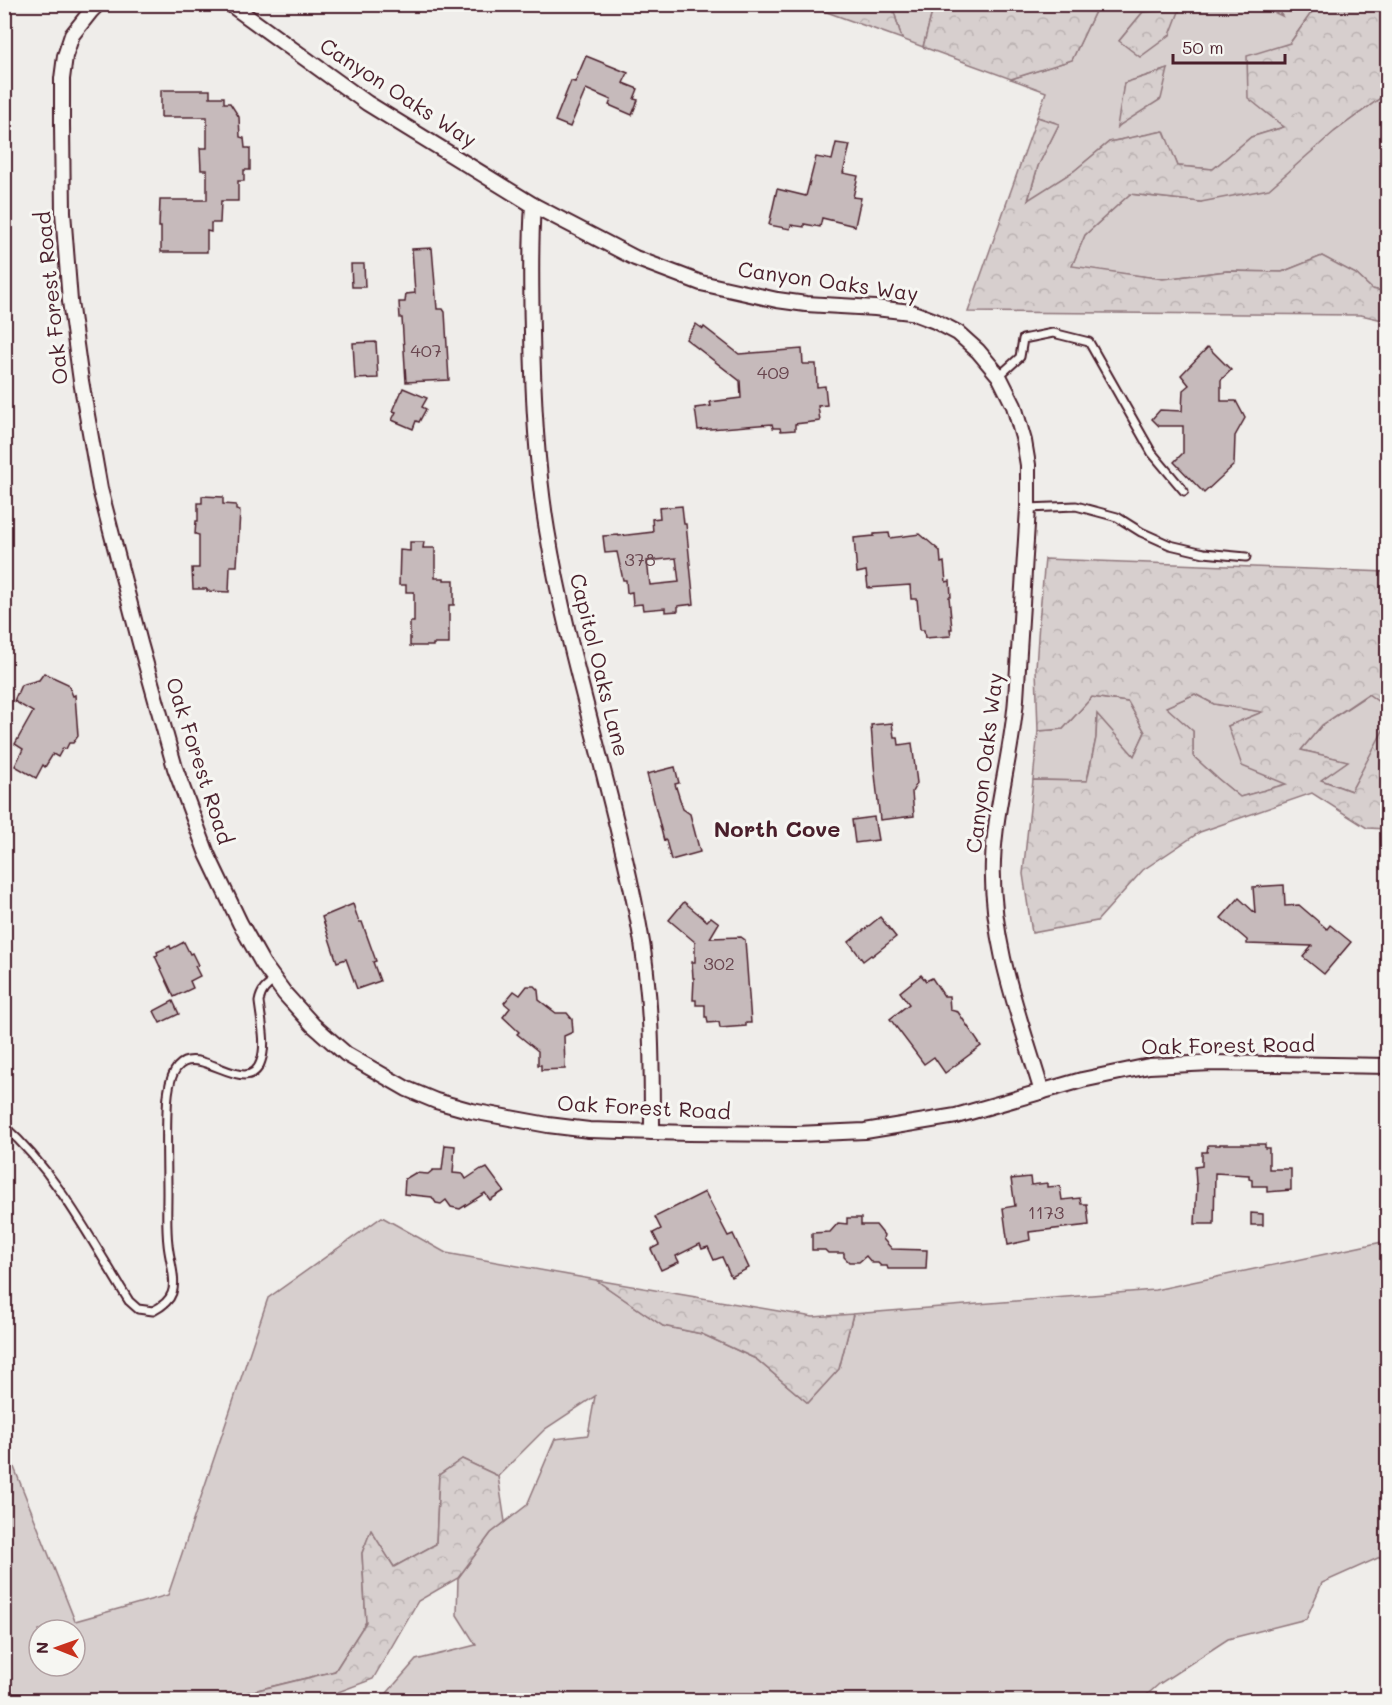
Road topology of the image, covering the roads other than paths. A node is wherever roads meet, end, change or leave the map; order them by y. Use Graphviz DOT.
graph roads {
  1 [pos="98,4"];
  2 [pos="230,4"];
  3 [pos="533,205"];
  4 [pos="999,376"];
  5 [pos="1184,491"];
  6 [pos="1028,508"];
  7 [pos="1246,557"];
  8 [pos="275,981"];
  9 [pos="1388,1066"];
  10 [pos="1042,1092"];
  11 [pos="4,1126"];
  12 [pos="652,1132"];
  1 -- 8 [label="street, Oak Forest Road"];
  2 -- 3 [label="street, Canyon Oaks Way"];
  3 -- 4 [label="street, Canyon Oaks Way"];
  3 -- 12 [label="street, Capitol Oaks Lane"];
  4 -- 5 [label="lane"];
  4 -- 6 [label="street, Canyon Oaks Way"];
  6 -- 7 [label="lane"];
  6 -- 10 [label="street, Canyon Oaks Way"];
  8 -- 11 [label="lane"];
  8 -- 12 [label="street, Oak Forest Road"];
  9 -- 10 [label="street, Oak Forest Road"];
  10 -- 12 [label="street, Oak Forest Road"];
}
